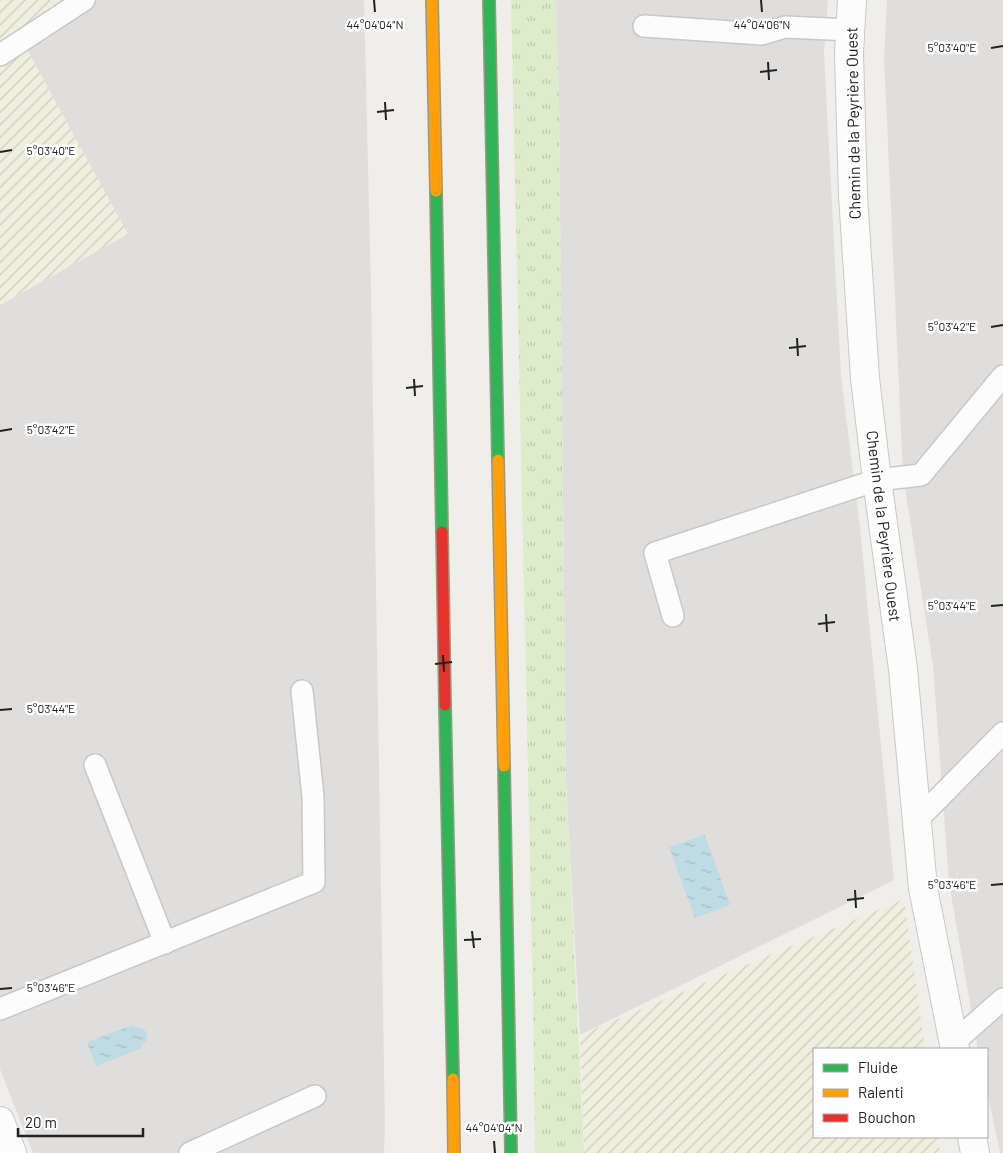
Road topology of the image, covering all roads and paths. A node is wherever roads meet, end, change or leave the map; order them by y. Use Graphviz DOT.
graph roads {
  1 [pos="84,0"];
  2 [pos="432,0"];
  3 [pos="489,0"];
  4 [pos="852,0"];
  5 [pos="644,26"];
  6 [pos="850,30"];
  7 [pos="0,55"];
  8 [pos="1003,376"];
  9 [pos="877,480"];
  10 [pos="673,616"];
  11 [pos="302,691"];
  12 [pos="1003,733"];
  13 [pos="96,765"];
  14 [pos="917,820"];
  15 [pos="165,943"];
  16 [pos="1003,1000"];
  17 [pos="0,1009"];
  18 [pos="954,1046"];
  19 [pos="315,1096"];
  20 [pos="0,1121"];
  21 [pos="972,1138"];
  22 [pos="12,1153"];
  23 [pos="190,1153"];
  24 [pos="454,1153"];
  25 [pos="511,1153"];
  26 [pos="975,1153"];
  1 -- 7 [label="lane"];
  2 -- 24 [label="main road"];
  3 -- 25 [label="main road"];
  4 -- 6 [label="street, Chemin de la Peyrière Ouest"];
  5 -- 6 [label="lane"];
  6 -- 9 [label="street, Chemin de la Peyrière Ouest"];
  8 -- 9 [label="lane"];
  9 -- 10 [label="lane"];
  9 -- 14 [label="street, Chemin de la Peyrière Ouest"];
  11 -- 15 [label="lane"];
  12 -- 14 [label="lane"];
  13 -- 15 [label="lane"];
  14 -- 18 [label="street, Chemin de la Peyrière Ouest"];
  15 -- 17 [label="lane"];
  16 -- 18 [label="lane"];
  19 -- 23 [label="lane"];
  20 -- 22 [label="street"];
  21 -- 26 [label="street"];
}
